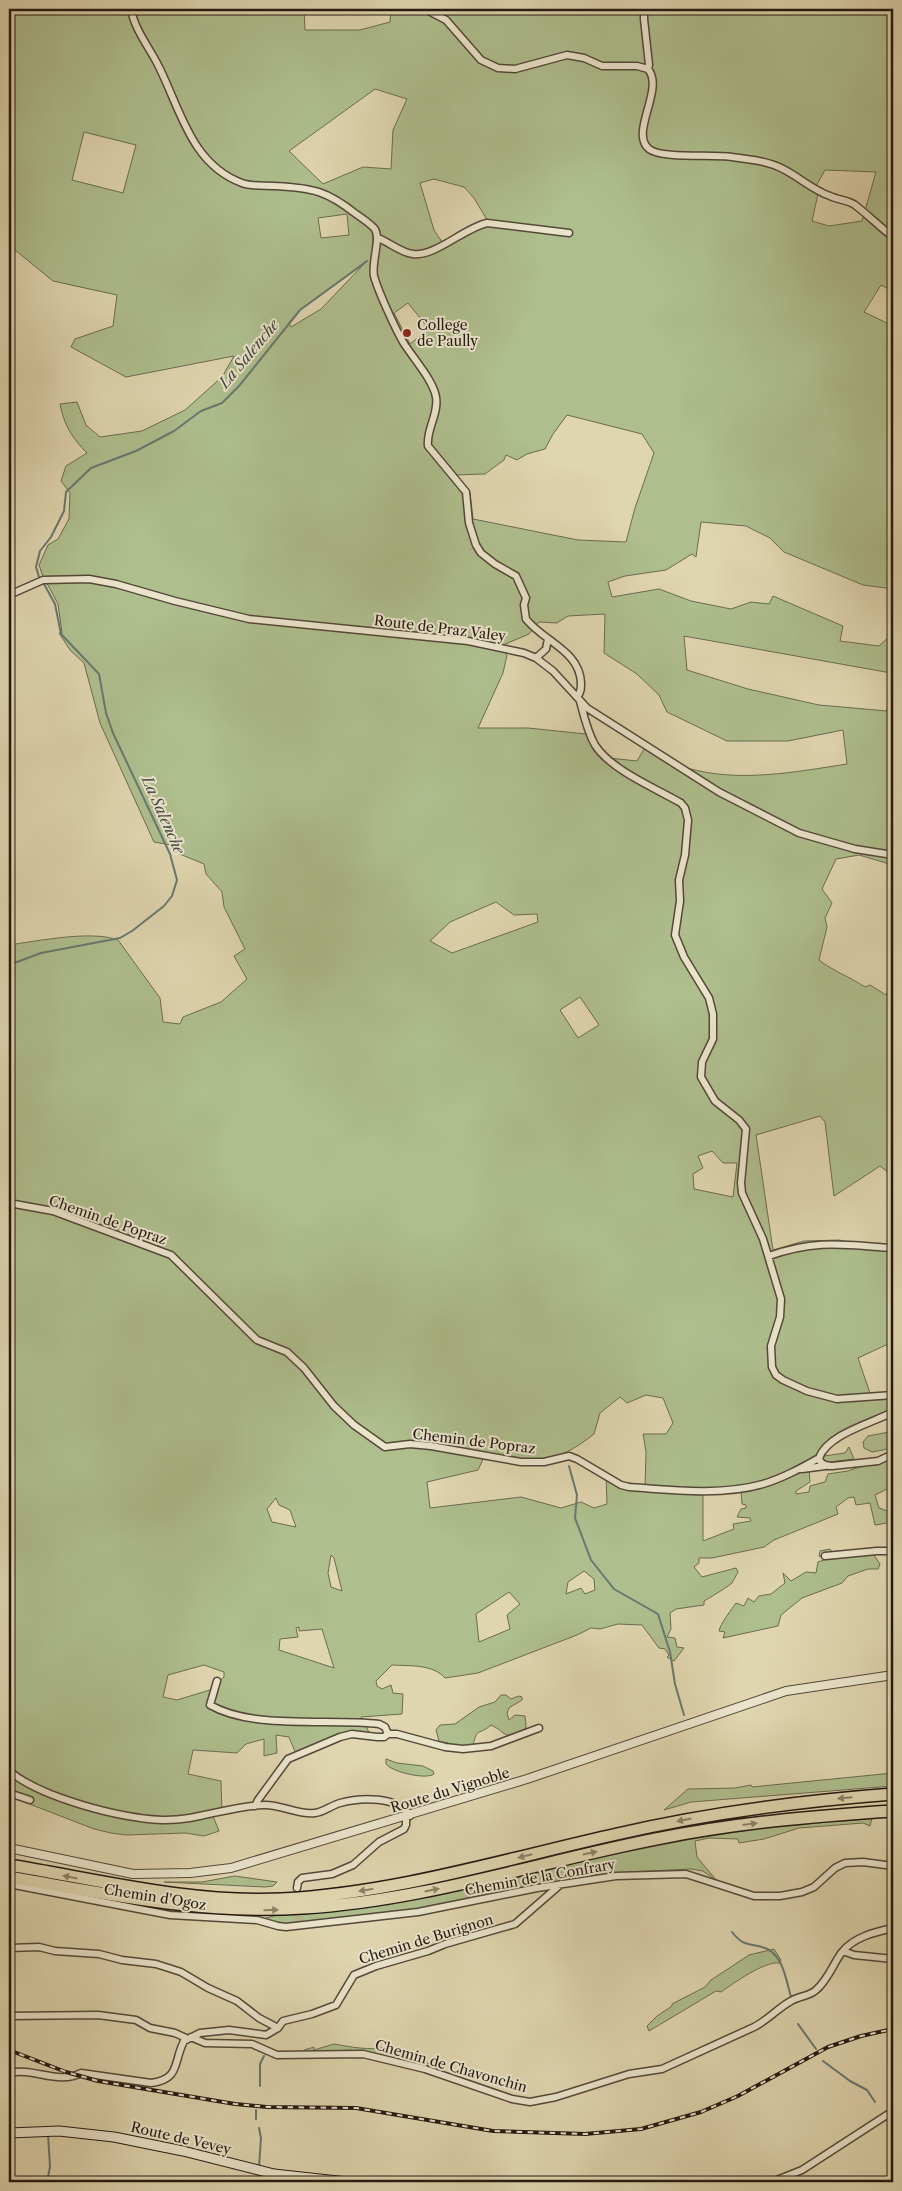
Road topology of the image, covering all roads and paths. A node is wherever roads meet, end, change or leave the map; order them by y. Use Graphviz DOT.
graph roads {
  1 [pos="131,9"];
  2 [pos="425,9"];
  3 [pos="644,9"];
  4 [pos="648,69"];
  5 [pos="569,233"];
  6 [pos="893,237"];
  7 [pos="378,238"];
  8 [pos="9,595"];
  9 [pos="548,639"];
  10 [pos="536,658"];
  11 [pos="578,699"];
  12 [pos="893,856"];
  13 [pos="9,1203"];
  14 [pos="893,1248"];
  15 [pos="769,1256"];
  16 [pos="893,1396"];
  17 [pos="893,1412"];
  18 [pos="893,1454"];
  19 [pos="819,1458"];
  20 [pos="826,1466"];
  21 [pos="798,1470"];
  22 [pos="893,1551"];
  23 [pos="825,1556"];
  24 [pos="893,1675"];
  25 [pos="216,1682"];
  26 [pos="539,1728"];
  27 [pos="388,1734"];
  28 [pos="9,1771"];
  29 [pos="9,1793"];
  30 [pos="893,1794"];
  31 [pos="30,1800"];
  32 [pos="255,1806"];
  33 [pos="893,1811"];
  34 [pos="408,1816"];
  35 [pos="9,1848"];
  36 [pos="9,1866"];
  37 [pos="893,1866"];
  38 [pos="9,1877"];
  39 [pos="9,1884"];
  40 [pos="562,1884"];
  41 [pos="297,1888"];
  42 [pos="299,1925"];
  43 [pos="893,1928"];
  44 [pos="9,1948"];
  45 [pos="843,1951"];
  46 [pos="893,1959"];
  47 [pos="9,2016"];
  48 [pos="278,2028"];
  49 [pos="190,2038"];
  50 [pos="9,2073"];
  51 [pos="893,2111"];
  52 [pos="9,2132"];
  53 [pos="347,2182"];
  54 [pos="772,2182"];
  1 -- 7 [label="street"];
  2 -- 4 [label="street"];
  3 -- 4 [label="street"];
  4 -- 6 [label="street"];
  5 -- 7 [label="street"];
  7 -- 9 [label="street"];
  8 -- 10 [label="street, Route de Praz Valey"];
  9 -- 10 [label="street"];
  9 -- 11 [label="street"];
  10 -- 11 [label="street, Route de Praz Valey"];
  11 -- 12 [label="street, Route de Praz Valey"];
  11 -- 15 [label="street"];
  13 -- 21 [label="street, Chemin de Popraz"];
  14 -- 15 [label="street"];
  15 -- 16 [label="street"];
  17 -- 19 [label="street, Chemin de Popraz"];
  18 -- 20 [label="street, Chemin de Popraz"];
  19 -- 20 [label="street"];
  19 -- 21 [label="street, Chemin de Popraz"];
  20 -- 21 [label="street, Chemin de Popraz"];
  22 -- 23 [label="street"];
  24 -- 34 [label="street, Route du Vignoble"];
  25 -- 27 [label="street"];
  26 -- 27 [label="street"];
  27 -- 32 [label="street"];
  28 -- 32 [label="street"];
  29 -- 31 [label="street"];
  30 -- 36 [label="highway, one-way"];
  32 -- 34 [label="street"];
  38 -- 33 [label="highway, one-way"];
  34 -- 35 [label="street, Route du Vignoble"];
  34 -- 41 [label="street"];
  37 -- 40 [label="street, Chemin de la Confrary"];
  39 -- 42 [label="street, Chemin d'Ogoz"];
  40 -- 42 [label="street, Chemin de la Confrary"];
  40 -- 48 [label="street, Chemin de Burignon"];
  43 -- 45 [label="street"];
  44 -- 48 [label="street"];
  45 -- 46 [label="street"];
  45 -- 49 [label="street, Chemin de Chavonchin"];
  47 -- 49 [label="street, Chemin de Chavonchin"];
  48 -- 49 [label="street, Chemin de Burignon"];
  49 -- 50 [label="street"];
  51 -- 54 [label="street"];
  52 -- 53 [label="main road, Route de Vevey"];
}
